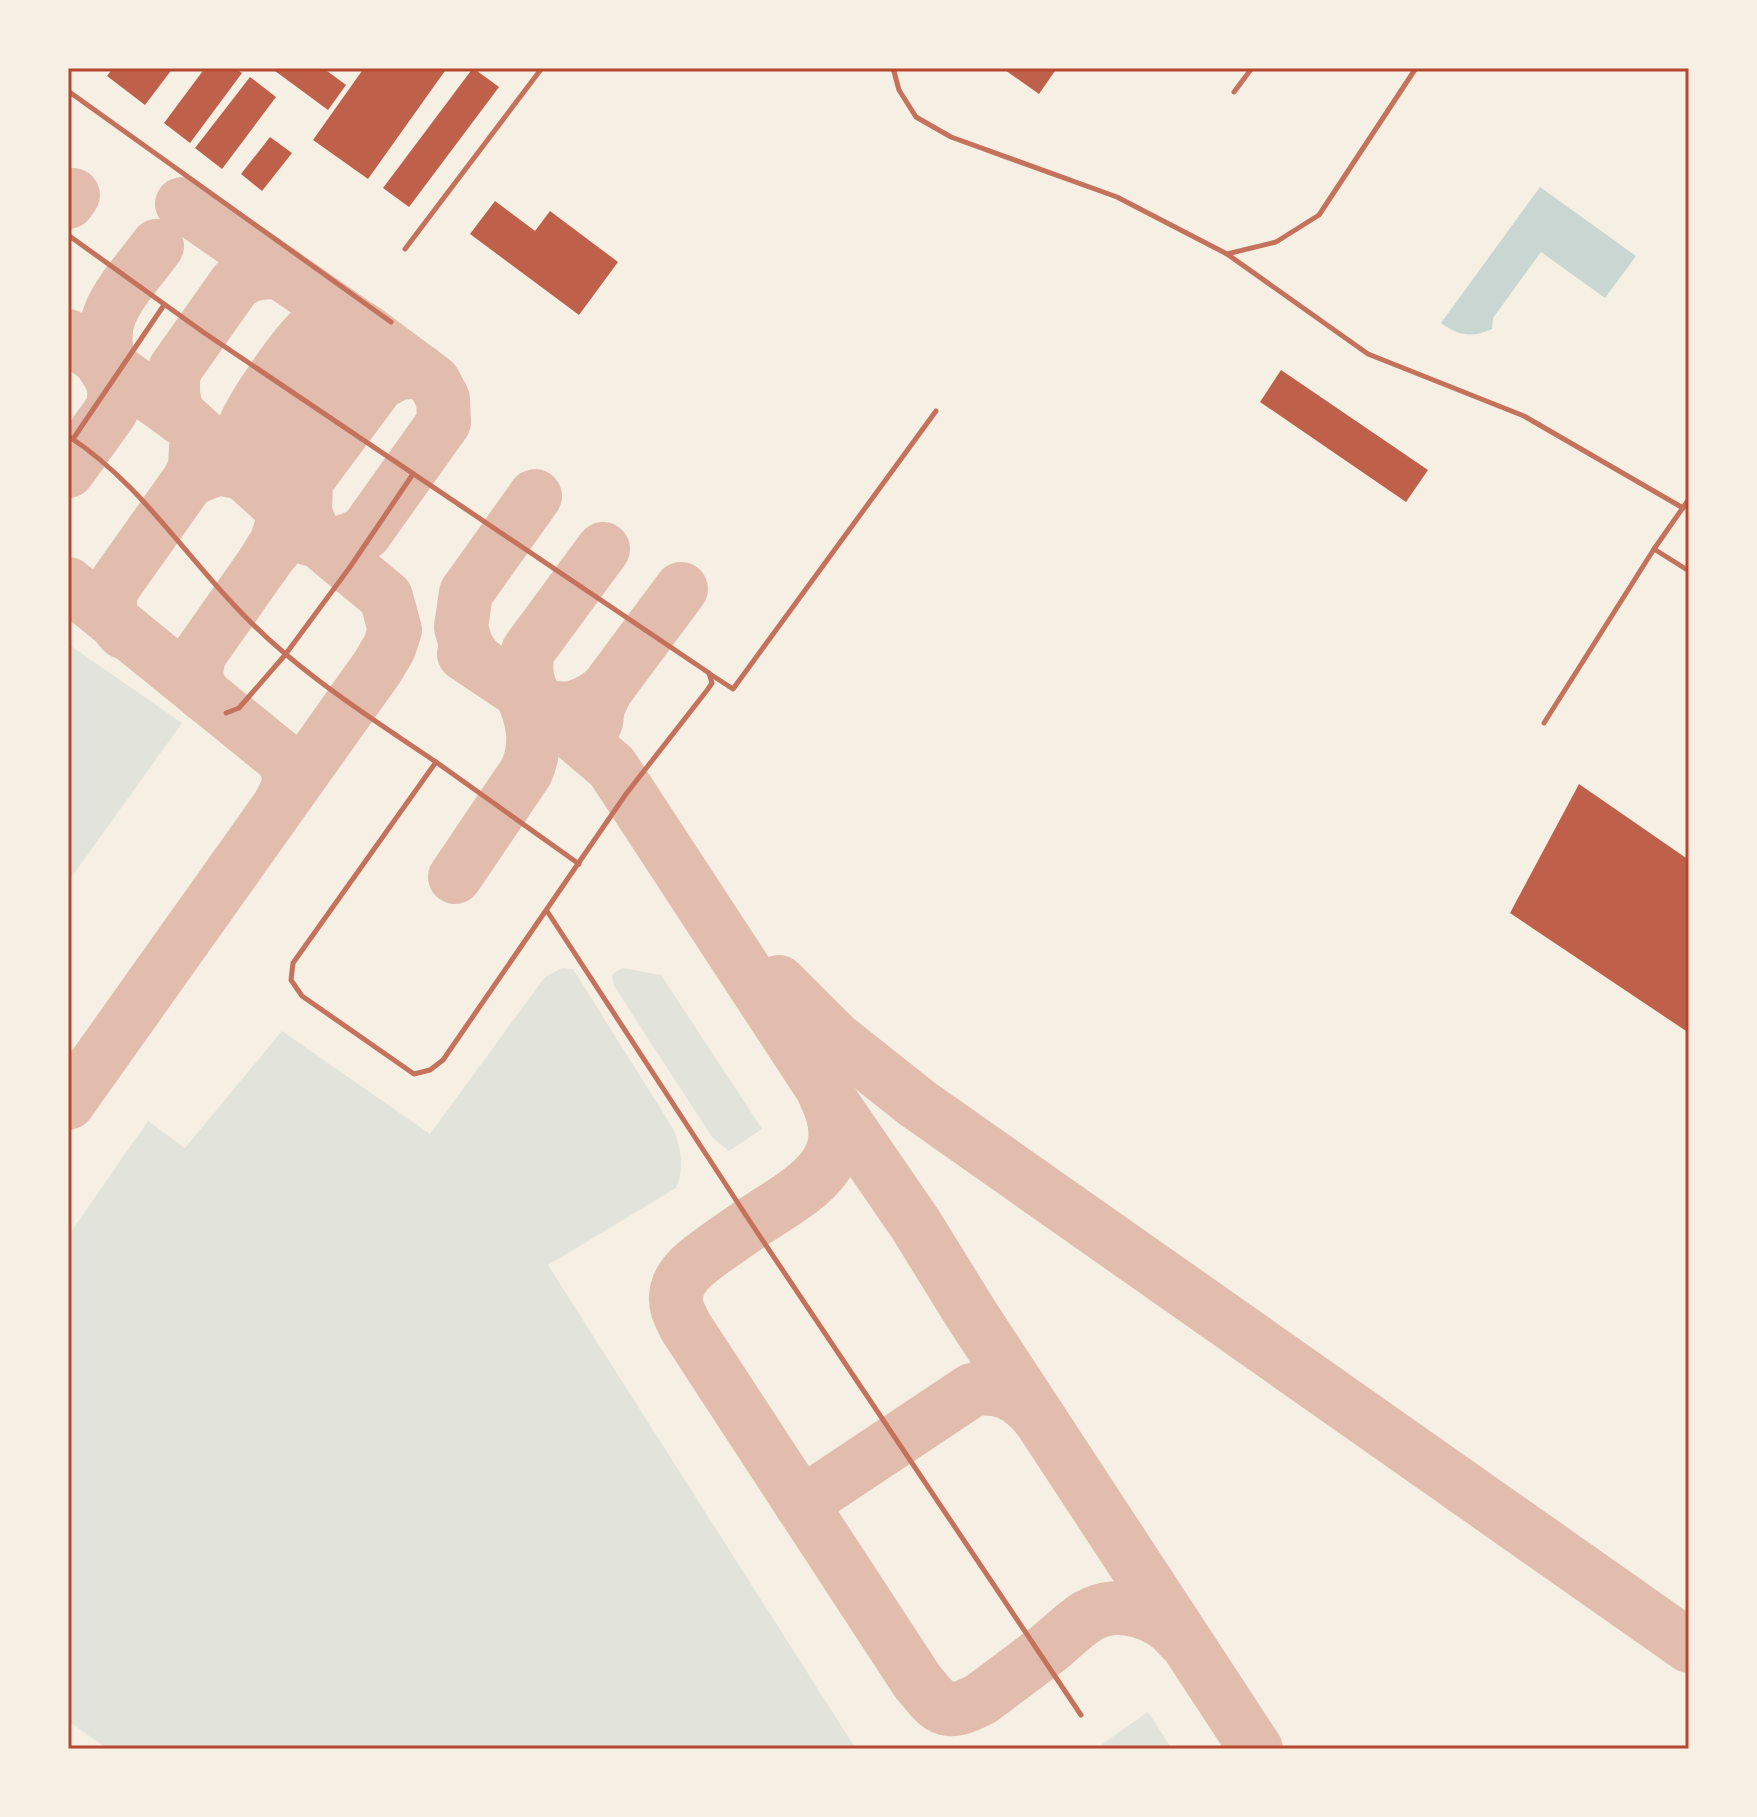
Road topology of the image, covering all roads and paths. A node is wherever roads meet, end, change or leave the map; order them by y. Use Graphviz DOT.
graph roads {
  1 [pos="542,68"];
  2 [pos="893,68"];
  3 [pos="1252,68"];
  4 [pos="1416,68"];
  5 [pos="68,91"];
  6 [pos="1234,92"];
  7 [pos="68,235"];
  8 [pos="405,249"];
  9 [pos="1227,254"];
  10 [pos="164,305"];
  11 [pos="391,322"];
  12 [pos="936,411"];
  13 [pos="70,437"];
  14 [pos="413,474"];
  15 [pos="1689,499"];
  16 [pos="1683,508"];
  17 [pos="1654,549"];
  18 [pos="1689,571"];
  19 [pos="285,655"];
  20 [pos="709,673"];
  21 [pos="226,713"];
  22 [pos="1544,723"];
  23 [pos="436,762"];
  24 [pos="579,864"];
  25 [pos="547,911"];
  26 [pos="1081,1715"];
  1 -- 8 [label="lane"];
  2 -- 9 [label="lane"];
  3 -- 6 [label="lane"];
  4 -- 9 [label="lane"];
  5 -- 11 [label="lane"];
  7 -- 10 [label="lane"];
  9 -- 16 [label="lane"];
  10 -- 13 [label="lane"];
  10 -- 14 [label="lane"];
  12 -- 20 [label="lane"];
  13 -- 19 [label="lane"];
  14 -- 19 [label="lane"];
  14 -- 20 [label="lane"];
  15 -- 16 [label="lane"];
  16 -- 17 [label="lane"];
  17 -- 18 [label="lane"];
  17 -- 22 [label="lane"];
  19 -- 21 [label="lane"];
  19 -- 23 [label="lane"];
  20 -- 24 [label="lane"];
  23 -- 24 [label="lane"];
  23 -- 25 [label="lane"];
  24 -- 25 [label="lane"];
  25 -- 26 [label="lane"];
}
